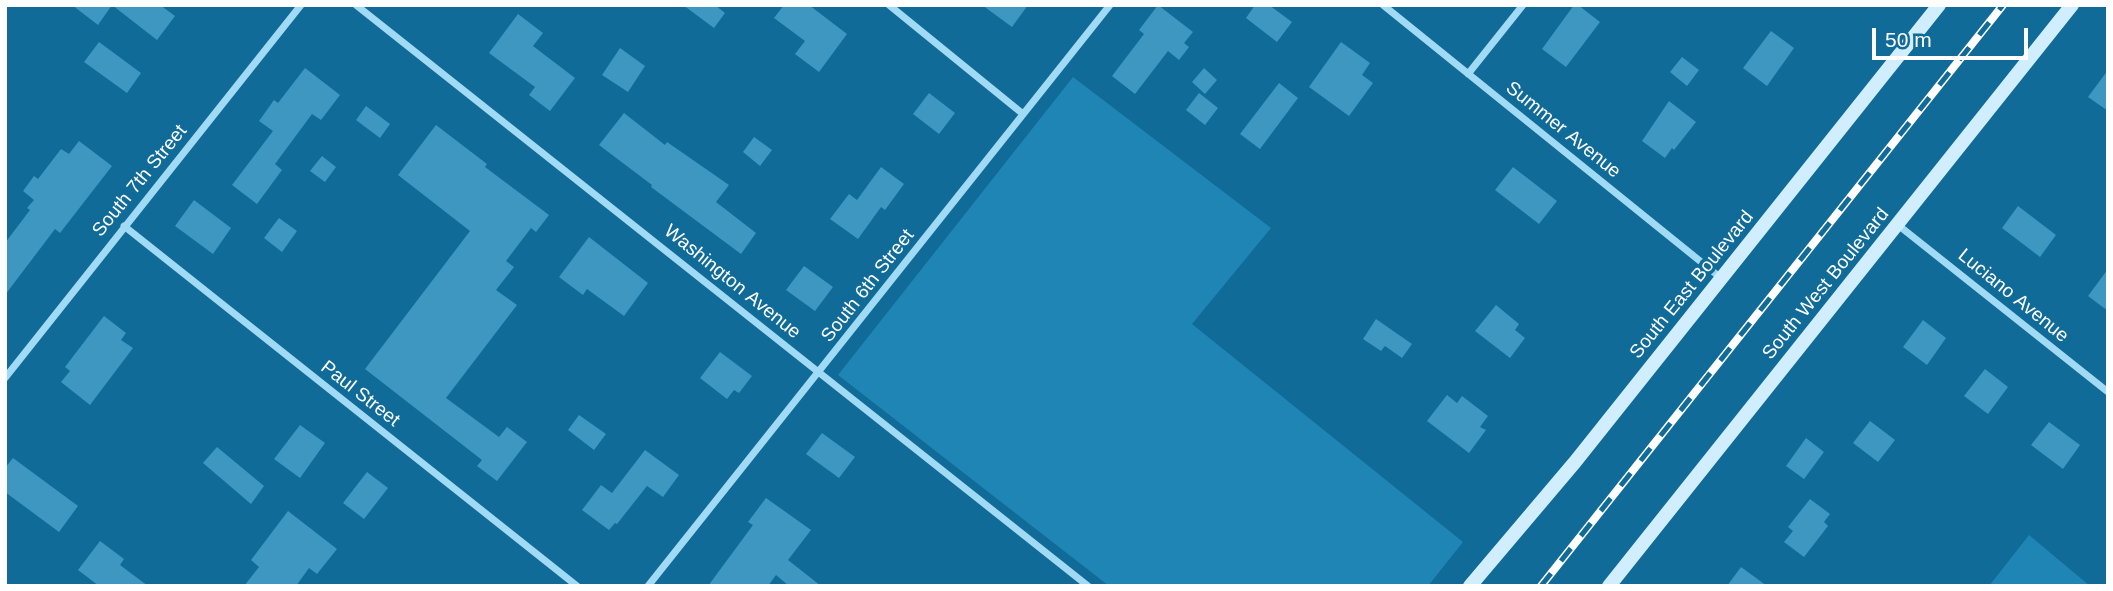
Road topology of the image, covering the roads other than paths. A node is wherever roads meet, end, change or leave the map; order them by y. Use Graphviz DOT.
graph roads {
  1 [pos="301,5"];
  2 [pos="356,5"];
  3 [pos="890,5"];
  4 [pos="1110,5"];
  5 [pos="1383,5"];
  6 [pos="1523,5"];
  7 [pos="1938,5"];
  8 [pos="2072,5"];
  9 [pos="1468,74"];
  10 [pos="1023,114"];
  11 [pos="1898,225"];
  12 [pos="124,226"];
  13 [pos="1722,279"];
  14 [pos="820,372"];
  15 [pos="5,378"];
  16 [pos="2108,392"];
  17 [pos="577,586"];
  18 [pos="648,586"];
  19 [pos="1087,586"];
  20 [pos="1471,586"];
  21 [pos="1609,586"];
  1 -- 12 [label="street, South 7th Street"];
  2 -- 14 [label="street, Washington Avenue"];
  3 -- 10 [label="street"];
  4 -- 10 [label="street, South 6th Street"];
  5 -- 9 [label="street, Summer Avenue"];
  6 -- 9 [label="street"];
  7 -- 13 [label="main road, South East Boulevard"];
  8 -- 11 [label="main road, South West Boulevard"];
  9 -- 13 [label="street, Summer Avenue"];
  10 -- 14 [label="street, South 6th Street"];
  11 -- 16 [label="street, Luciano Avenue"];
  11 -- 21 [label="main road, South West Boulevard"];
  12 -- 15 [label="street, South 7th Street"];
  12 -- 17 [label="street, Paul Street"];
  13 -- 20 [label="main road, South East Boulevard"];
  14 -- 18 [label="street, South 6th Street"];
  14 -- 19 [label="street, Washington Avenue"];
}
